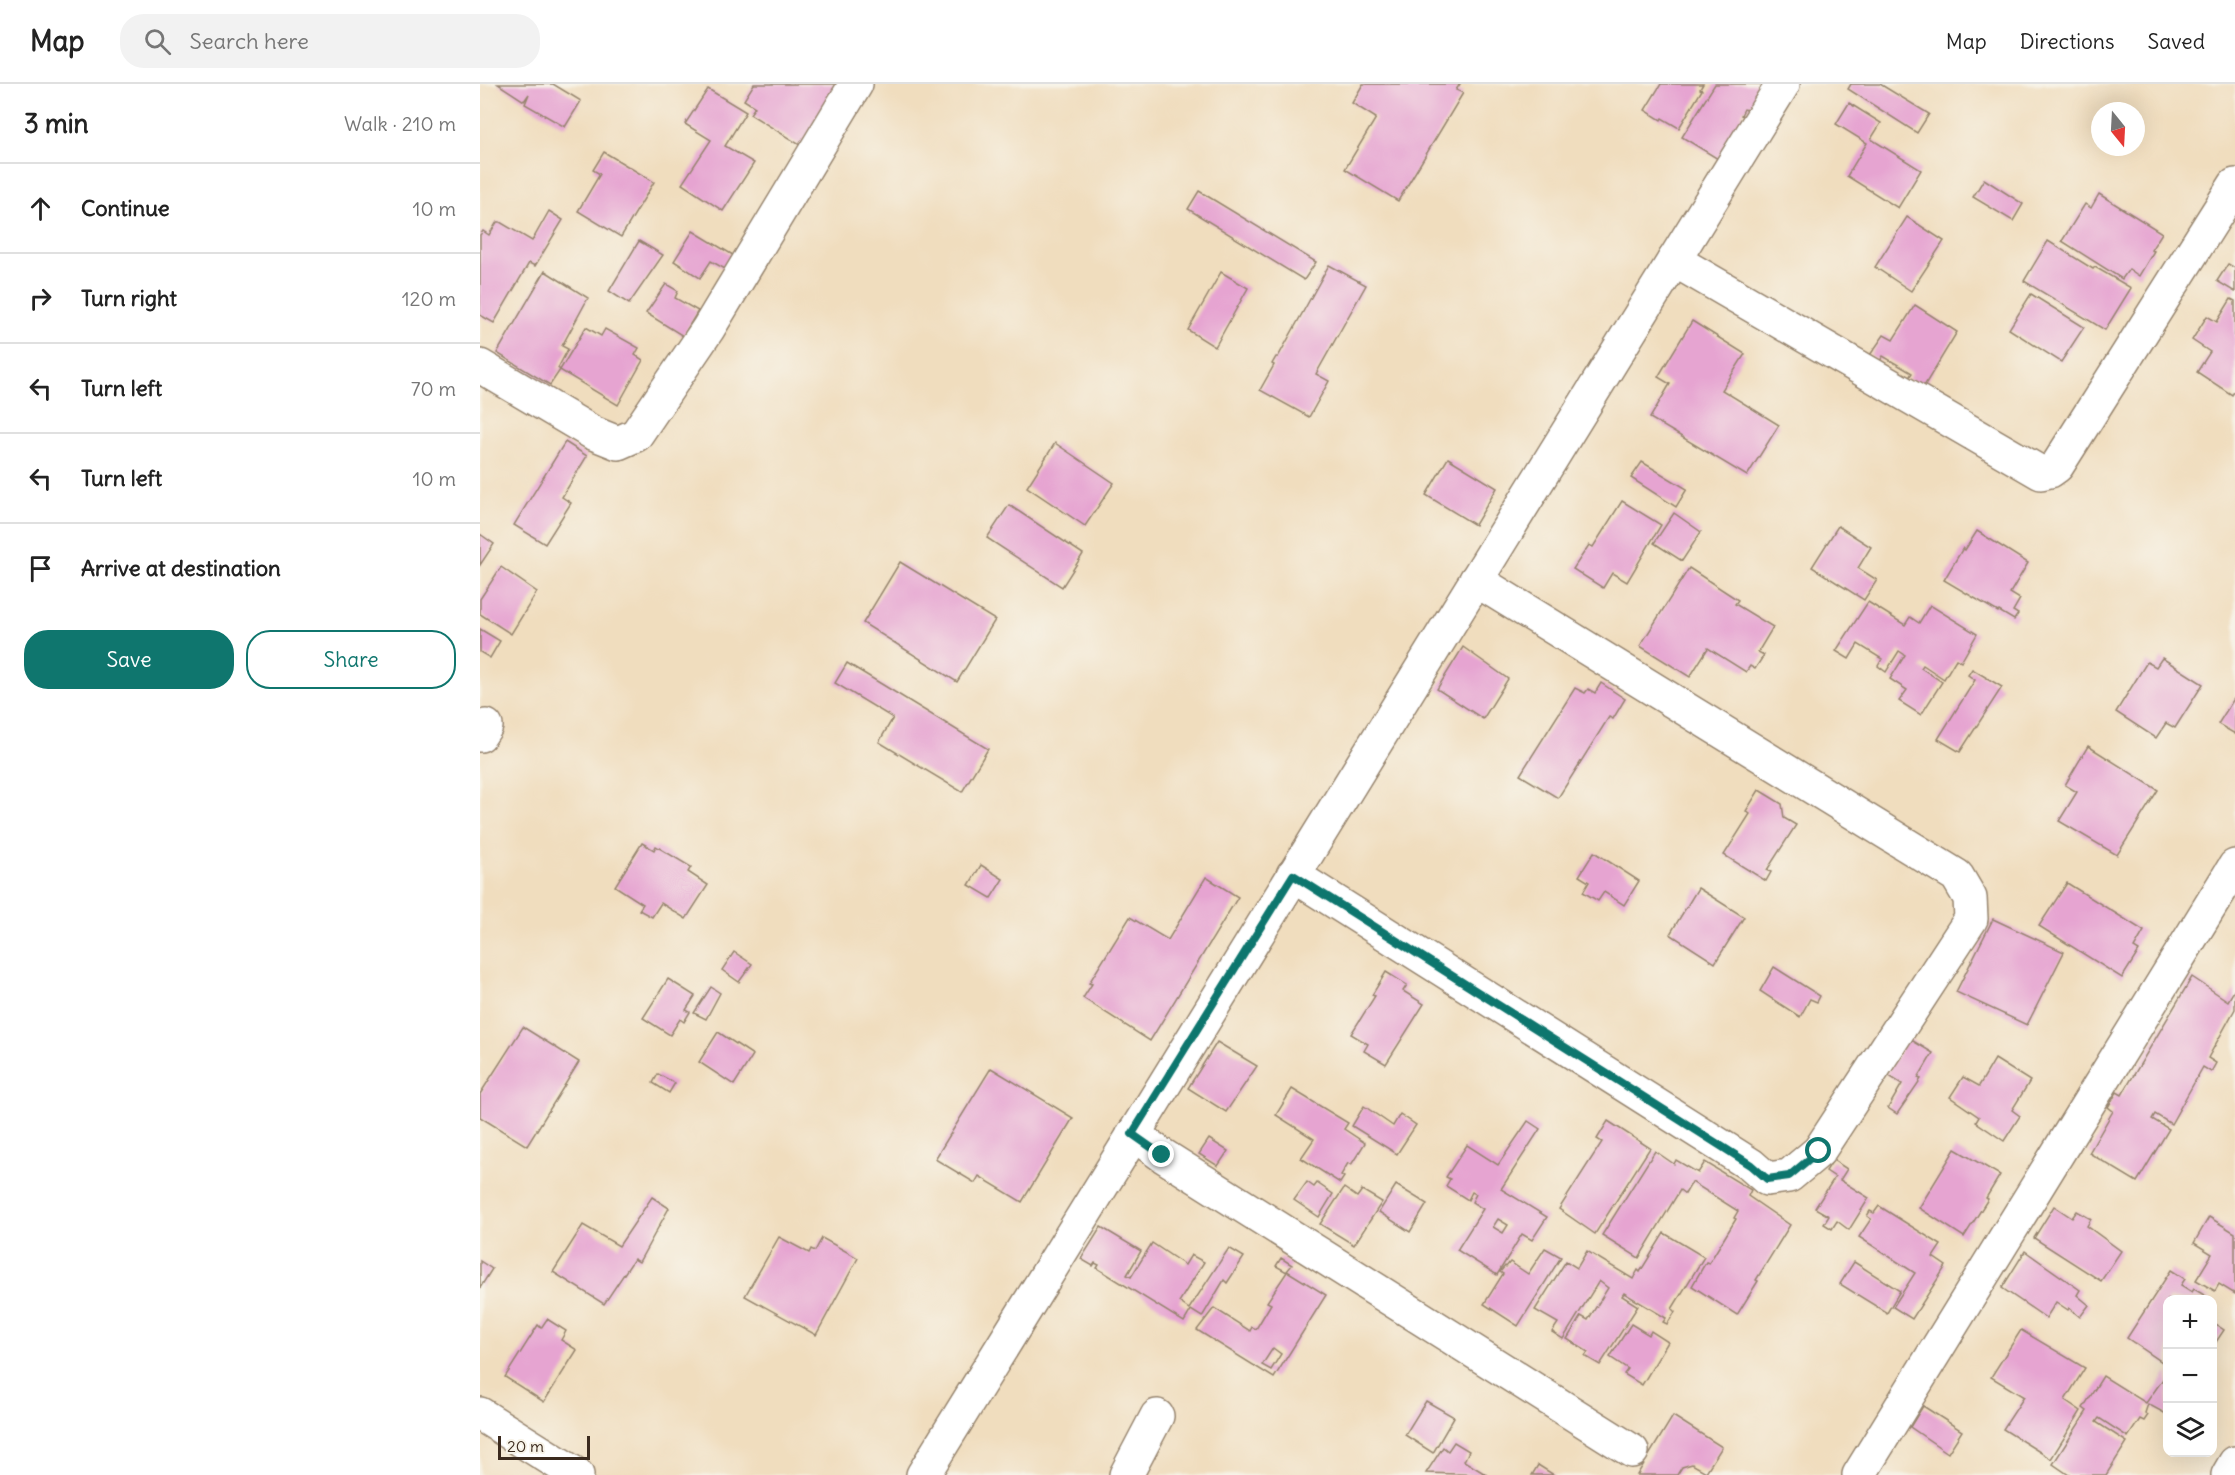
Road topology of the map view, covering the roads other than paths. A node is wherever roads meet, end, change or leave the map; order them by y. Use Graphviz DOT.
graph roads {
  1 [pos="856,84"];
  2 [pos="1783,84"];
  3 [pos="2235,185"];
  4 [pos="1674,260"];
  5 [pos="480,366"];
  6 [pos="1476,580"];
  7 [pos="2235,866"];
  8 [pos="1293,875"];
  9 [pos="1132,1134"];
  10 [pos="480,1414"];
  11 [pos="1157,1416"];
  12 [pos="1632,1451"];
  13 [pos="2235,1463"];
  14 [pos="577,1475"];
  15 [pos="923,1475"];
  16 [pos="1126,1475"];
  17 [pos="1859,1475"];
  18 [pos="2228,1475"];
  1 -- 5 [label="street"];
  2 -- 4 [label="street"];
  3 -- 4 [label="street"];
  4 -- 6 [label="street"];
  6 -- 8 [label="street"];
  6 -- 8 [label="street"];
  7 -- 17 [label="street"];
  8 -- 9 [label="street"];
  9 -- 12 [label="street"];
  9 -- 15 [label="street"];
  10 -- 14 [label="street"];
  11 -- 16 [label="street"];
  13 -- 18 [label="street"];
}
